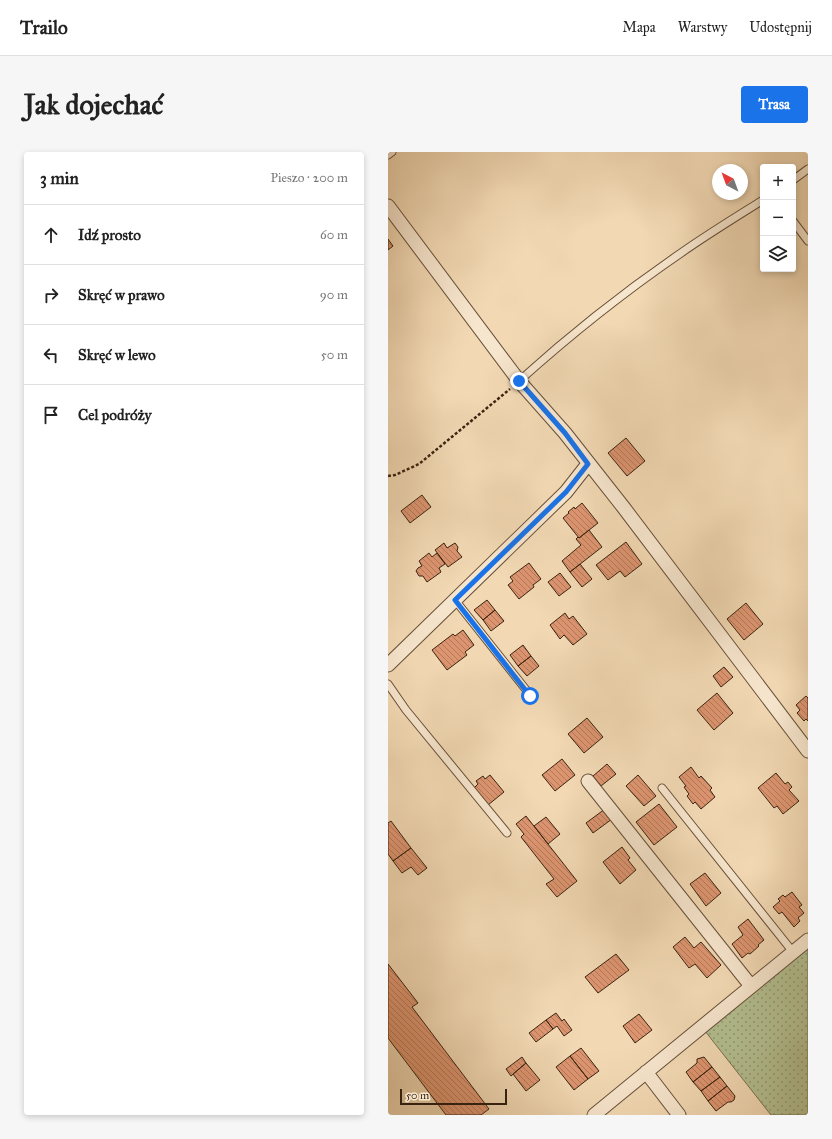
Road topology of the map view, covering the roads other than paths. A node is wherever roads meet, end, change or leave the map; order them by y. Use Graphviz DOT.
graph roads {
  1 [pos="392,152"];
  2 [pos="388,155"];
  3 [pos="808,169"];
  4 [pos="796,178"];
  5 [pos="760,202"];
  6 [pos="388,206"];
  7 [pos="796,225"];
  8 [pos="808,241"];
  9 [pos="519,381"];
  10 [pos="588,464"];
  11 [pos="455,600"];
  12 [pos="388,665"];
  13 [pos="388,684"];
  14 [pos="530,696"];
  15 [pos="808,751"];
  16 [pos="588,781"];
  17 [pos="662,788"];
  18 [pos="507,833"];
  19 [pos="808,940"];
  20 [pos="793,952"];
  21 [pos="752,986"];
  22 [pos="646,1072"];
  23 [pos="594,1115"];
  24 [pos="680,1115"];
  1 -- 2 [label="lane"];
  3 -- 4 [label="lane"];
  5 -- 9 [label="lane"];
  6 -- 9 [label="street"];
  7 -- 8 [label="lane"];
  9 -- 10 [label="street"];
  10 -- 11 [label="street"];
  10 -- 15 [label="street"];
  11 -- 12 [label="street"];
  11 -- 14 [label="lane"];
  13 -- 18 [label="lane"];
  16 -- 21 [label="street"];
  17 -- 20 [label="lane"];
  19 -- 20 [label="street"];
  20 -- 21 [label="street"];
  21 -- 22 [label="street"];
  22 -- 23 [label="street"];
  22 -- 24 [label="street"];
}
